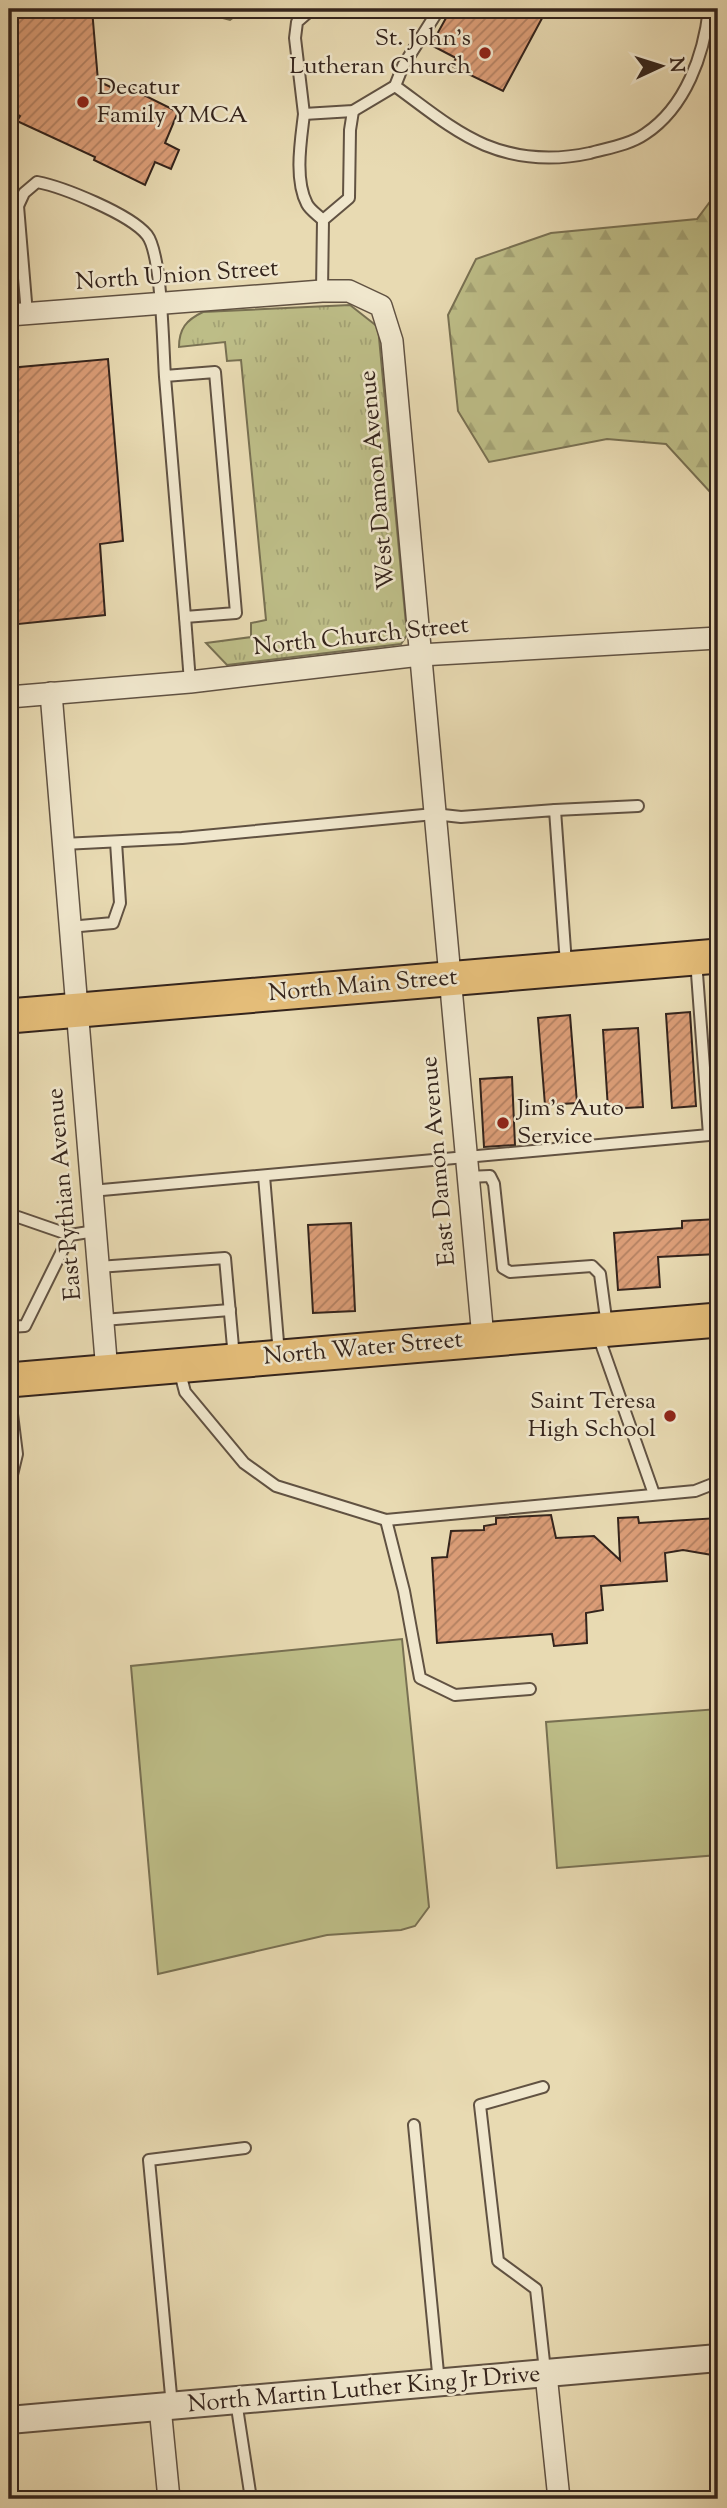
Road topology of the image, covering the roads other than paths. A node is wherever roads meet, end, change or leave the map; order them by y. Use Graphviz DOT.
graph roads {
  1 [pos="313,9"];
  2 [pos="439,9"];
  3 [pos="709,9"];
  4 [pos="395,86"];
  5 [pos="354,111"];
  6 [pos="304,114"];
  7 [pos="13,204"];
  8 [pos="323,220"];
  9 [pos="322,290"];
  10 [pos="349,292"];
  11 [pos="160,305"];
  12 [pos="18,314"];
  13 [pos="165,376"];
  14 [pos="185,617"];
  15 [pos="718,638"];
  16 [pos="420,655"];
  17 [pos="190,682"];
  18 [pos="51,693"];
  19 [pos="9,696"];
  20 [pos="638,806"];
  21 [pos="555,810"];
  22 [pos="434,814"];
  23 [pos="116,842"];
  24 [pos="63,844"];
  25 [pos="69,928"];
  26 [pos="707,957"];
  27 [pos="566,969"];
  28 [pos="448,979"];
  29 [pos="75,1010"];
  30 [pos="9,1016"];
  31 [pos="466,1167"];
  32 [pos="264,1176"];
  33 [pos="91,1191"];
  34 [pos="9,1218"];
  35 [pos="95,1231"];
  36 [pos="70,1235"];
  37 [pos="98,1267"];
  38 [pos="230,1310"];
  39 [pos="103,1320"];
  40 [pos="718,1320"];
  41 [pos="9,1327"];
  42 [pos="602,1329"];
  43 [pos="483,1338"];
  44 [pos="279,1357"];
  45 [pos="234,1361"];
  46 [pos="179,1366"];
  47 [pos="107,1373"];
  48 [pos="9,1380"];
  49 [pos="9,1390"];
  50 [pos="718,1482"];
  51 [pos="9,1487"];
  52 [pos="654,1494"];
  53 [pos="386,1520"];
  54 [pos="530,1689"];
  55 [pos="543,2087"];
  56 [pos="414,2125"];
  57 [pos="245,2148"];
  58 [pos="718,2358"];
  59 [pos="546,2374"];
  60 [pos="439,2383"];
  61 [pos="236,2401"];
  62 [pos="166,2407"];
  63 [pos="9,2420"];
  64 [pos="169,2499"];
  65 [pos="251,2499"];
  66 [pos="559,2499"];
  1 -- 6 [label="lane"];
  2 -- 4 [label="lane"];
  3 -- 4 [label="lane"];
  4 -- 5 [label="lane"];
  5 -- 6 [label="lane"];
  5 -- 8 [label="lane"];
  6 -- 8 [label="lane"];
  7 -- 11 [label="lane"];
  7 -- 12 [label="lane"];
  8 -- 9 [label="lane"];
  9 -- 10 [label="street, North Union Street"];
  9 -- 11 [label="street, North Union Street"];
  10 -- 16 [label="street, West Damon Avenue"];
  11 -- 12 [label="street, North Union Street"];
  11 -- 13 [label="lane"];
  13 -- 14 [label="lane"];
  13 -- 14 [label="lane"];
  14 -- 17 [label="lane"];
  15 -- 16 [label="street, North Church Street"];
  16 -- 17 [label="street, North Church Street"];
  16 -- 22 [label="street, West Damon Avenue"];
  17 -- 18 [label="street, North Church Street"];
  18 -- 19 [label="street, North Church Street"];
  18 -- 24 [label="street, East Pythian Avenue"];
  20 -- 21 [label="lane"];
  21 -- 22 [label="lane"];
  21 -- 27 [label="lane"];
  22 -- 23 [label="lane"];
  22 -- 28 [label="street, West Damon Avenue"];
  23 -- 24 [label="lane"];
  23 -- 25 [label="lane"];
  24 -- 25 [label="street, East Pythian Avenue"];
  25 -- 29 [label="street, East Pythian Avenue"];
  26 -- 27 [label="main road, North Main Street"];
  26 -- 31 [label="lane"];
  27 -- 28 [label="main road, North Main Street"];
  28 -- 29 [label="main road, North Main Street"];
  28 -- 31 [label="street, East Damon Avenue"];
  29 -- 30 [label="main road, North Main Street"];
  29 -- 33 [label="street, East Pythian Avenue"];
  31 -- 32 [label="lane"];
  31 -- 42 [label="lane"];
  31 -- 43 [label="street, East Damon Avenue"];
  32 -- 33 [label="lane"];
  32 -- 44 [label="lane"];
  33 -- 35 [label="street, East Pythian Avenue"];
  34 -- 36 [label="lane"];
  35 -- 36 [label="lane"];
  35 -- 37 [label="street, East Pythian Avenue"];
  36 -- 41 [label="lane"];
  37 -- 38 [label="lane"];
  37 -- 39 [label="street, East Pythian Avenue"];
  38 -- 39 [label="lane"];
  38 -- 45 [label="lane"];
  39 -- 47 [label="street, East Pythian Avenue"];
  40 -- 42 [label="main road, North Water Street"];
  42 -- 43 [label="main road, North Water Street"];
  42 -- 52 [label="lane"];
  43 -- 44 [label="main road, North Water Street"];
  44 -- 45 [label="main road, North Water Street"];
  45 -- 46 [label="main road, North Water Street"];
  46 -- 47 [label="main road, North Water Street"];
  46 -- 53 [label="lane"];
  47 -- 48 [label="main road, North Water Street"];
  49 -- 51 [label="lane"];
  50 -- 52 [label="lane"];
  52 -- 53 [label="lane"];
  53 -- 54 [label="lane"];
  55 -- 59 [label="lane"];
  56 -- 60 [label="lane"];
  57 -- 62 [label="lane"];
  58 -- 59 [label="street, North Martin Luther King Jr Drive"];
  59 -- 60 [label="street, North Martin Luther King Jr Drive"];
  59 -- 66 [label="street"];
  60 -- 61 [label="street, North Martin Luther King Jr Drive"];
  61 -- 62 [label="street, North Martin Luther King Jr Drive"];
  61 -- 65 [label="lane"];
  62 -- 63 [label="street, North Martin Luther King Jr Drive"];
  62 -- 64 [label="street"];
}
